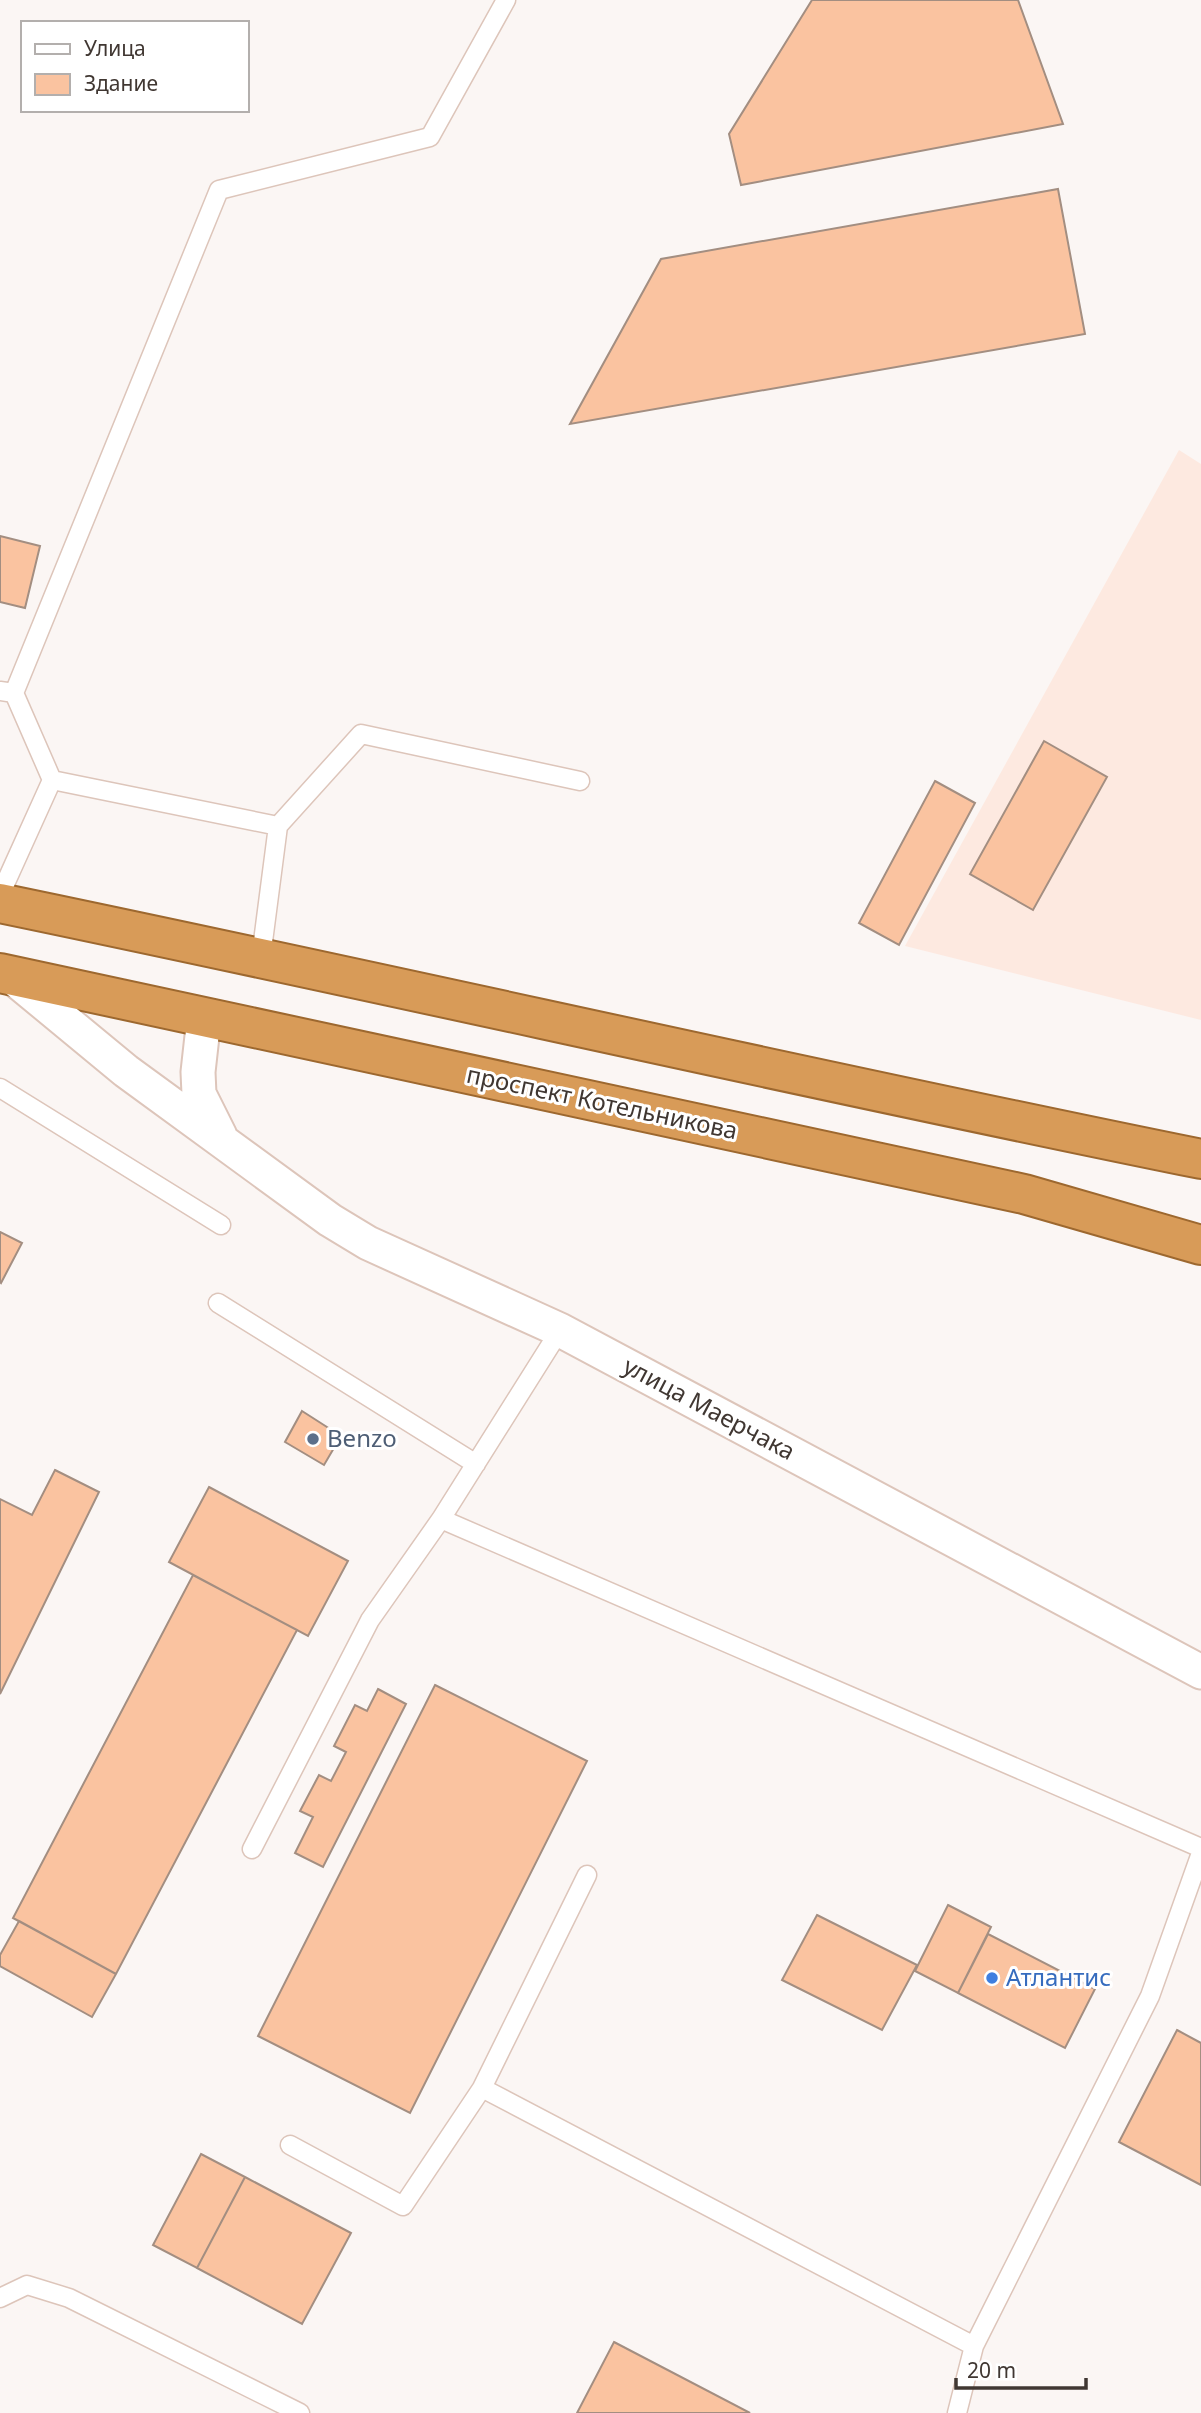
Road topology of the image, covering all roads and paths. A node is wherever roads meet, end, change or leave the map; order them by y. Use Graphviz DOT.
graph roads {
  1 [pos="506,0"];
  2 [pos="7,692"];
  3 [pos="52,780"];
  4 [pos="580,781"];
  5 [pos="278,826"];
  6 [pos="0,895"];
  7 [pos="0,903"];
  8 [pos="261,957"];
  9 [pos="6,974"];
  10 [pos="204,1018"];
  11 [pos="0,1087"];
  12 [pos="222,1141"];
  13 [pos="1201,1159"];
  14 [pos="222,1225"];
  15 [pos="1201,1245"];
  16 [pos="218,1303"];
  17 [pos="560,1330"];
  18 [pos="476,1464"];
  19 [pos="441,1519"];
  20 [pos="1201,1672"];
  21 [pos="252,1849"];
  22 [pos="1201,1850"];
  23 [pos="587,1875"];
  24 [pos="482,2088"];
  25 [pos="290,2145"];
  26 [pos="0,2298"];
  27 [pos="974,2346"];
  28 [pos="300,2413"];
  29 [pos="957,2413"];
  1 -- 2 [label="lane"];
  2 -- 3 [label="lane"];
  3 -- 5 [label="lane"];
  3 -- 6 [label="lane"];
  4 -- 5 [label="lane"];
  5 -- 8 [label="lane"];
  7 -- 8 [label="highway"];
  8 -- 13 [label="highway"];
  9 -- 10 [label="highway, проспект Котельникова"];
  9 -- 12 [label="street, улица Маерчака"];
  10 -- 12 [label="street"];
  10 -- 15 [label="highway, проспект Котельникова"];
  11 -- 14 [label="lane"];
  12 -- 17 [label="street, улица Маерчака"];
  16 -- 18 [label="lane"];
  17 -- 18 [label="lane"];
  17 -- 20 [label="street, улица Маерчака"];
  18 -- 19 [label="lane"];
  19 -- 21 [label="lane"];
  19 -- 22 [label="lane"];
  22 -- 27 [label="lane"];
  23 -- 24 [label="lane"];
  24 -- 25 [label="lane"];
  24 -- 27 [label="lane"];
  26 -- 28 [label="lane"];
  27 -- 29 [label="lane"];
}
